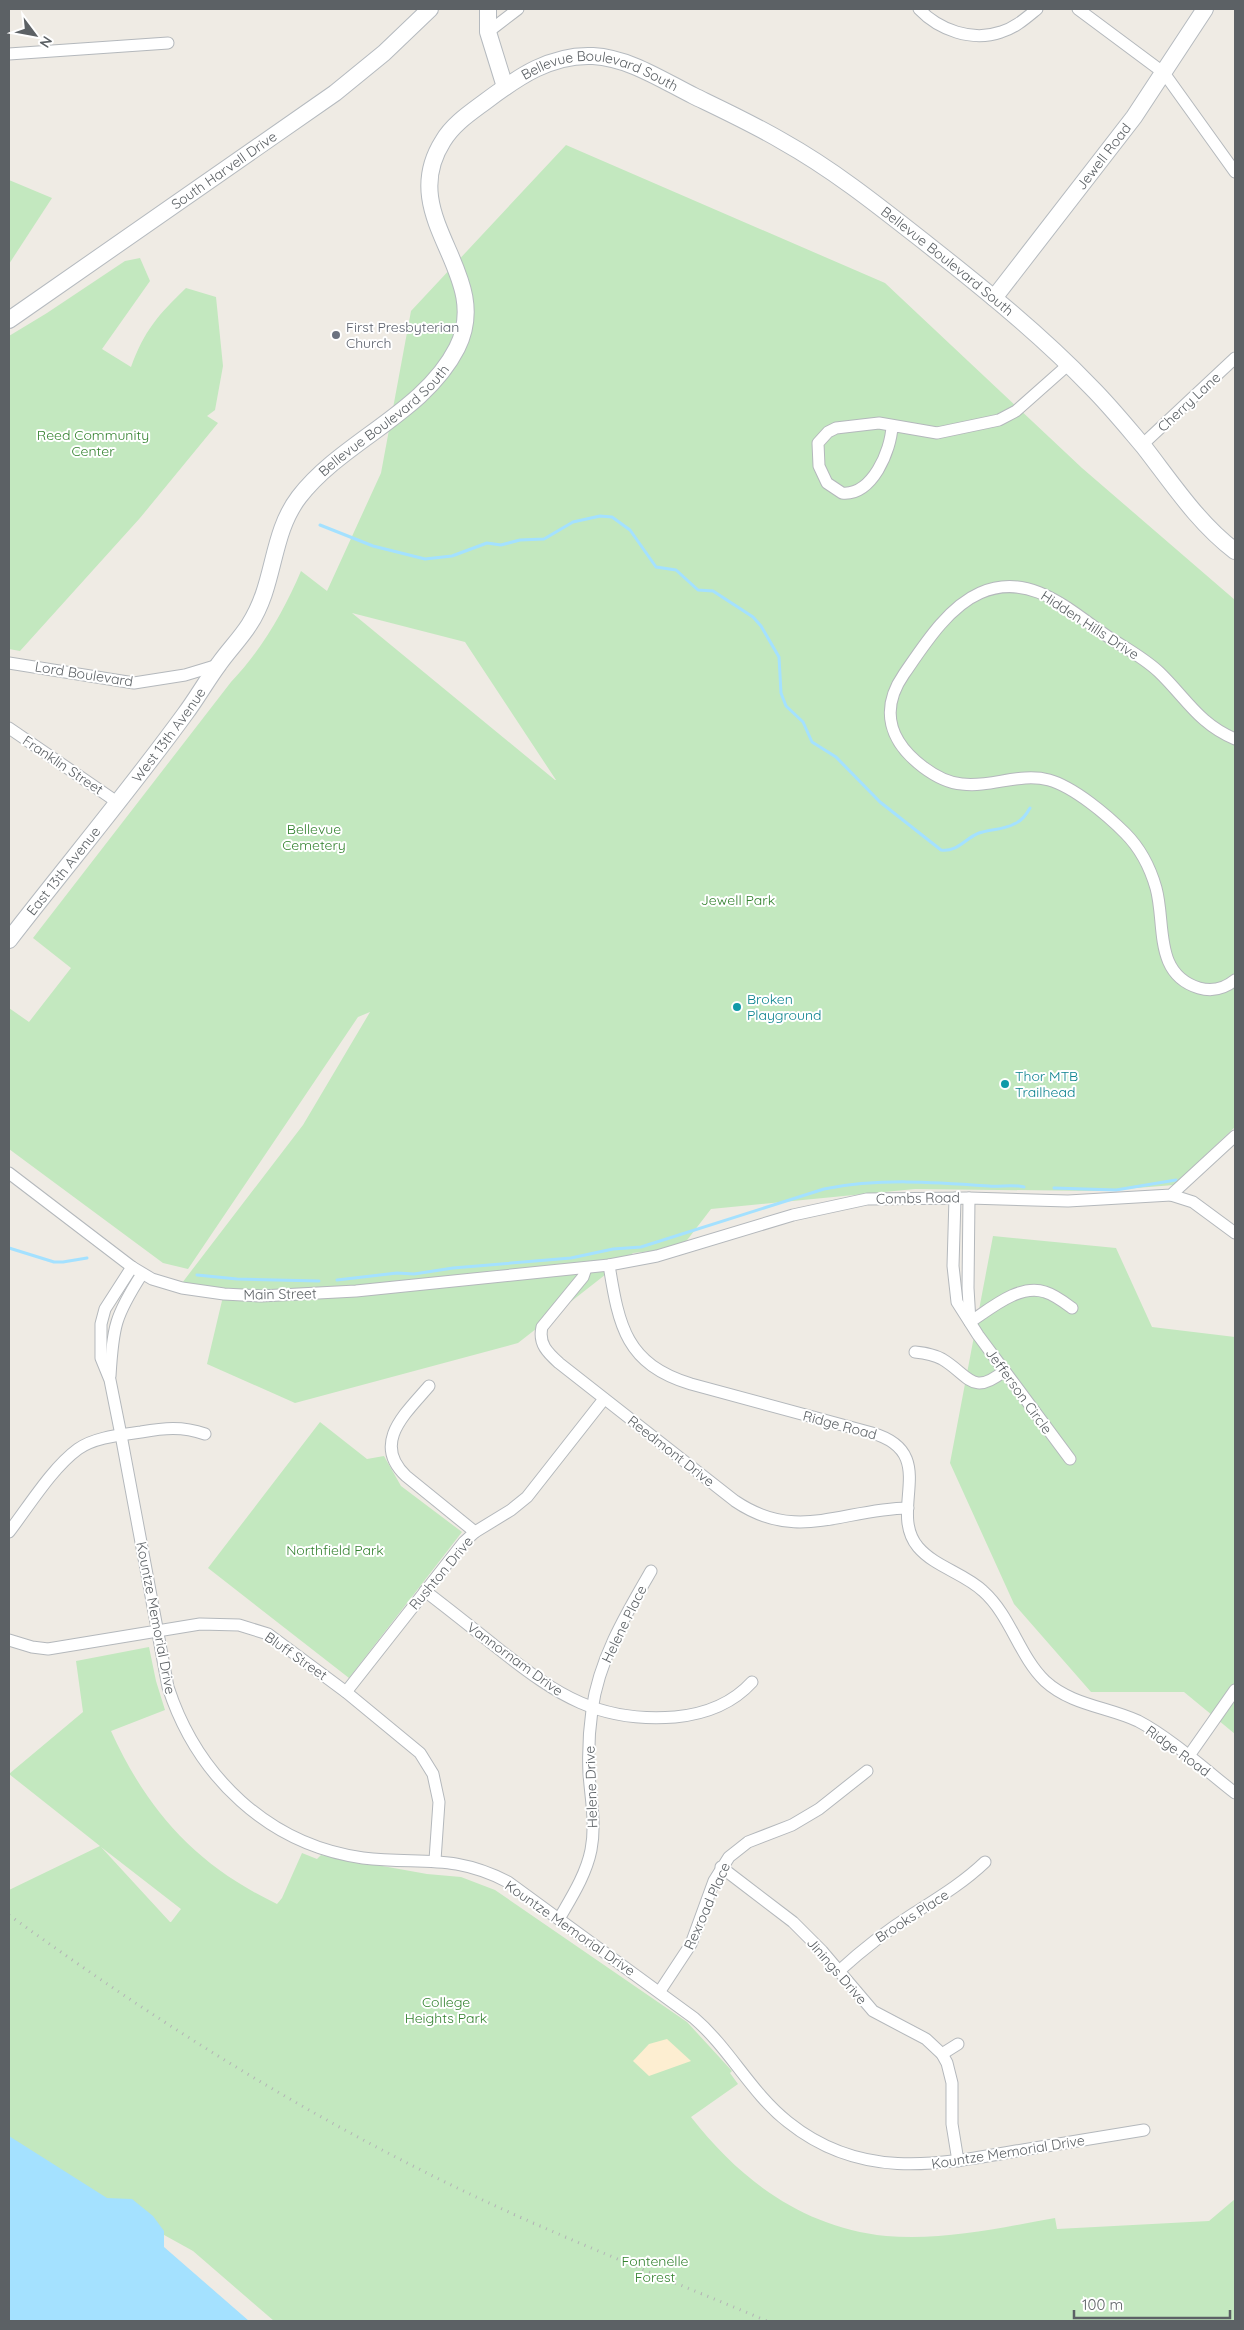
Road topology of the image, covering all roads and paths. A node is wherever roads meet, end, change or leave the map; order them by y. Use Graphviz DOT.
graph roads {
  1 [pos="430,9"];
  2 [pos="488,9"];
  3 [pos="518,9"];
  4 [pos="919,9"];
  5 [pos="1037,9"];
  6 [pos="1078,9"];
  7 [pos="1205,9"];
  8 [pos="488,32"];
  9 [pos="168,42"];
  10 [pos="9,54"];
  11 [pos="1164,73"];
  12 [pos="505,87"];
  13 [pos="1235,172"];
  14 [pos="994,298"];
  15 [pos="9,320"];
  16 [pos="1235,358"];
  17 [pos="1069,364"];
  18 [pos="892,426"];
  19 [pos="1142,445"];
  20 [pos="1235,550"];
  21 [pos="9,663"];
  22 [pos="218,665"];
  23 [pos="9,728"];
  24 [pos="1235,740"];
  25 [pos="117,802"];
  26 [pos="9,940"];
  27 [pos="1235,980"];
  28 [pos="1235,1136"];
  29 [pos="9,1174"];
  30 [pos="1171,1195"];
  31 [pos="955,1198"];
  32 [pos="969,1198"];
  33 [pos="1235,1234"];
  34 [pos="609,1265"];
  35 [pos="132,1267"];
  36 [pos="586,1268"];
  37 [pos="142,1274"];
  38 [pos="1072,1308"];
  39 [pos="970,1322"];
  40 [pos="915,1352"];
  41 [pos="1004,1371"];
  42 [pos="110,1380"];
  43 [pos="429,1386"];
  44 [pos="604,1399"];
  45 [pos="204,1434"];
  46 [pos="121,1435"];
  47 [pos="1070,1459"];
  48 [pos="908,1508"];
  49 [pos="9,1532"];
  50 [pos="474,1532"];
  51 [pos="651,1571"];
  52 [pos="425,1591"];
  53 [pos="157,1632"];
  54 [pos="9,1640"];
  55 [pos="752,1682"];
  56 [pos="1235,1690"];
  57 [pos="346,1692"];
  58 [pos="592,1708"];
  59 [pos="1188,1757"];
  60 [pos="867,1771"];
  61 [pos="1235,1793"];
  62 [pos="435,1860"];
  63 [pos="985,1862"];
  64 [pos="721,1867"];
  65 [pos="559,1919"];
  66 [pos="839,1971"];
  67 [pos="660,1991"];
  68 [pos="958,2044"];
  69 [pos="942,2054"];
  70 [pos="1144,2130"];
  71 [pos="958,2161"];
  1 -- 15 [label="street, South Harvell Drive"];
  2 -- 8 [label="street"];
  3 -- 8 [label="street"];
  4 -- 5 [label="street"];
  6 -- 11 [label="street"];
  7 -- 11 [label="street, Jewell Road"];
  8 -- 12 [label="street"];
  9 -- 10 [label="street"];
  11 -- 13 [label="street"];
  11 -- 14 [label="street, Jewell Road"];
  12 -- 14 [label="street, Bellevue Boulevard South"];
  12 -- 22 [label="street, Bellevue Boulevard South"];
  14 -- 17 [label="street, Bellevue Boulevard South"];
  16 -- 19 [label="street, Cherry Lane"];
  17 -- 18 [label="street"];
  17 -- 19 [label="street, Bellevue Boulevard South"];
  18 -- 18 [label="street"];
  19 -- 20 [label="street, Bellevue Boulevard South"];
  21 -- 22 [label="street, Lord Boulevard"];
  22 -- 25 [label="street, West 13th Avenue"];
  23 -- 25 [label="street, Franklin Street"];
  24 -- 27 [label="street, Hidden Hills Drive"];
  25 -- 26 [label="street, East 13th Avenue"];
  28 -- 30 [label="street"];
  29 -- 35 [label="street, Main Street"];
  30 -- 32 [label="street, Combs Road"];
  30 -- 33 [label="street"];
  31 -- 32 [label="street, Combs Road"];
  31 -- 34 [label="street, Combs Road"];
  31 -- 39 [label="street, Jefferson Circle"];
  32 -- 39 [label="street"];
  34 -- 36 [label="street, Combs Road"];
  34 -- 48 [label="street, Ridge Road"];
  35 -- 37 [label="street, Main Street"];
  35 -- 42 [label="street"];
  36 -- 37 [label="street, Main Street"];
  36 -- 44 [label="street, Reedmont Drive"];
  37 -- 42 [label="street"];
  38 -- 39 [label="street"];
  39 -- 41 [label="street, Jefferson Circle"];
  40 -- 41 [label="street"];
  41 -- 47 [label="street, Jefferson Circle"];
  42 -- 46 [label="street, Kountze Memorial Drive"];
  43 -- 50 [label="street"];
  44 -- 48 [label="street, Reedmont Drive"];
  44 -- 50 [label="street, Rushton Drive"];
  45 -- 46 [label="street"];
  46 -- 49 [label="street"];
  46 -- 53 [label="street, Kountze Memorial Drive"];
  48 -- 59 [label="street, Ridge Road"];
  50 -- 52 [label="street, Rushton Drive"];
  51 -- 58 [label="street, Helene Place"];
  52 -- 57 [label="street, Rushton Drive"];
  52 -- 58 [label="street, Vannornam Drive"];
  53 -- 54 [label="street, Bluff Street"];
  53 -- 57 [label="street, Bluff Street"];
  53 -- 62 [label="street, Kountze Memorial Drive"];
  55 -- 58 [label="street, Vannornam Drive"];
  56 -- 59 [label="street"];
  57 -- 62 [label="street, Bluff Street"];
  58 -- 65 [label="street, Helene Drive"];
  59 -- 61 [label="street, Ridge Road"];
  60 -- 64 [label="street, Rexroad Place"];
  62 -- 65 [label="street, Kountze Memorial Drive"];
  63 -- 66 [label="street, Brooks Place"];
  64 -- 66 [label="street, Jinings Drive"];
  64 -- 67 [label="street, Rexroad Place"];
  65 -- 67 [label="street, Kountze Memorial Drive"];
  66 -- 69 [label="street, Jinings Drive"];
  67 -- 71 [label="street, Kountze Memorial Drive"];
  68 -- 69 [label="street"];
  69 -- 71 [label="street, Jinings Drive"];
  70 -- 71 [label="street, Kountze Memorial Drive"];
}
